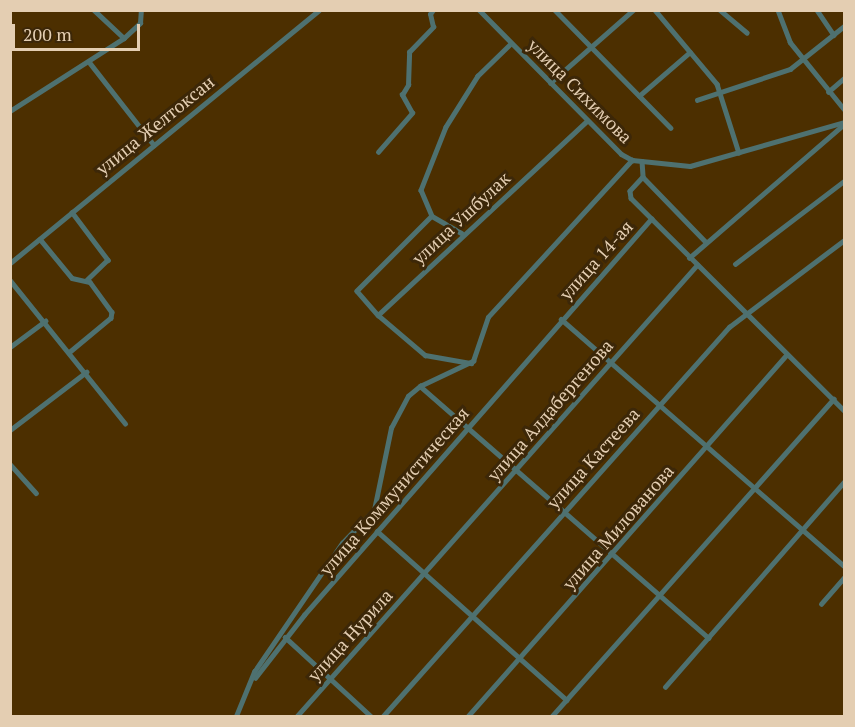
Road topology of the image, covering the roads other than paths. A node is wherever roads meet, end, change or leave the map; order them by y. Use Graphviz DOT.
graph roads {
  1 [pos="94,10"];
  2 [pos="141,10"];
  3 [pos="318,10"];
  4 [pos="433,10"];
  5 [pos="479,10"];
  6 [pos="555,10"];
  7 [pos="655,10"];
  8 [pos="720,10"];
  9 [pos="778,10"];
  10 [pos="817,10"];
  11 [pos="632,11"];
  12 [pos="844,26"];
  13 [pos="747,33"];
  14 [pos="834,35"];
  15 [pos="124,38"];
  16 [pos="511,44"];
  17 [pos="592,47"];
  18 [pos="690,52"];
  19 [pos="804,61"];
  20 [pos="90,63"];
  21 [pos="844,78"];
  22 [pos="550,83"];
  23 [pos="828,92"];
  24 [pos="722,93"];
  25 [pos="639,96"];
  26 [pos="697,100"];
  27 [pos="844,110"];
  28 [pos="10,111"];
  29 [pos="587,121"];
  30 [pos="844,123"];
  31 [pos="671,128"];
  32 [pos="154,144"];
  33 [pos="378,152"];
  34 [pos="739,153"];
  35 [pos="632,160"];
  36 [pos="642,161"];
  37 [pos="643,177"];
  38 [pos="844,181"];
  39 [pos="72,212"];
  40 [pos="432,216"];
  41 [pos="651,219"];
  42 [pos="462,233"];
  43 [pos="40,239"];
  44 [pos="844,240"];
  45 [pos="705,241"];
  46 [pos="689,258"];
  47 [pos="10,263"];
  48 [pos="735,264"];
  49 [pos="697,266"];
  50 [pos="10,280"];
  51 [pos="87,280"];
  52 [pos="746,313"];
  53 [pos="378,315"];
  54 [pos="561,319"];
  55 [pos="45,321"];
  56 [pos="10,347"];
  57 [pos="70,352"];
  58 [pos="787,354"];
  59 [pos="609,362"];
  60 [pos="471,363"];
  61 [pos="86,372"];
  62 [pos="420,386"];
  63 [pos="833,399"];
  64 [pos="660,405"];
  65 [pos="844,410"];
  66 [pos="125,423"];
  67 [pos="468,426"];
  68 [pos="10,430"];
  69 [pos="707,446"];
  70 [pos="10,464"];
  71 [pos="516,468"];
  72 [pos="844,482"];
  73 [pos="755,488"];
  74 [pos="36,494"];
  75 [pos="564,512"];
  76 [pos="803,529"];
  77 [pos="377,531"];
  78 [pos="612,553"];
  79 [pos="844,566"];
  80 [pos="424,573"];
  81 [pos="844,578"];
  82 [pos="661,596"];
  83 [pos="821,604"];
  84 [pos="473,616"];
  85 [pos="285,638"];
  86 [pos="709,638"];
  87 [pos="520,658"];
  88 [pos="329,678"];
  89 [pos="250,683"];
  90 [pos="665,687"];
  91 [pos="567,700"];
  92 [pos="236,717"];
  93 [pos="297,717"];
  94 [pos="371,717"];
  95 [pos="383,717"];
  96 [pos="468,717"];
  97 [pos="552,717"];
  1 -- 15 [label="street"];
  2 -- 15 [label="street"];
  3 -- 32 [label="street, улица Желтоксан"];
  4 -- 33 [label="street"];
  5 -- 16 [label="street, улица Сихимова"];
  6 -- 17 [label="street"];
  7 -- 18 [label="street"];
  8 -- 13 [label="street"];
  9 -- 19 [label="street"];
  10 -- 14 [label="street"];
  11 -- 17 [label="street"];
  12 -- 14 [label="street"];
  14 -- 19 [label="street"];
  15 -- 20 [label="street"];
  16 -- 22 [label="street, улица Сихимова"];
  16 -- 40 [label="street"];
  17 -- 22 [label="street"];
  17 -- 25 [label="street"];
  18 -- 24 [label="street"];
  18 -- 25 [label="street"];
  19 -- 23 [label="street"];
  19 -- 24 [label="street"];
  20 -- 28 [label="street"];
  20 -- 32 [label="street"];
  21 -- 23 [label="street"];
  22 -- 29 [label="street, улица Сихимова"];
  23 -- 27 [label="street"];
  24 -- 26 [label="street"];
  24 -- 34 [label="street"];
  25 -- 31 [label="street"];
  29 -- 35 [label="street, улица Сихимова"];
  29 -- 42 [label="street, улица Ушбулак"];
  30 -- 34 [label="street"];
  30 -- 45 [label="street"];
  32 -- 39 [label="street, улица Желтоксан"];
  34 -- 36 [label="street"];
  35 -- 36 [label="street, улица Сихимова"];
  35 -- 60 [label="street"];
  36 -- 37 [label="street, улица Сихимова"];
  37 -- 41 [label="street"];
  37 -- 45 [label="street"];
  38 -- 48 [label="street"];
  39 -- 43 [label="street, улица Желтоксан"];
  39 -- 51 [label="street"];
  40 -- 42 [label="street"];
  40 -- 53 [label="street"];
  41 -- 46 [label="street"];
  41 -- 54 [label="street, улица 14-ая"];
  42 -- 53 [label="street, улица Ушбулак"];
  43 -- 47 [label="street, улица Желтоксан"];
  43 -- 51 [label="street"];
  44 -- 52 [label="street, улица Кастеева"];
  45 -- 46 [label="street"];
  46 -- 49 [label="street"];
  49 -- 52 [label="street"];
  49 -- 59 [label="street, улица Алдабергенова"];
  50 -- 55 [label="street"];
  51 -- 57 [label="street"];
  52 -- 58 [label="street"];
  52 -- 64 [label="street, улица Кастеева"];
  53 -- 60 [label="street"];
  54 -- 59 [label="street"];
  54 -- 67 [label="street, улица Коммунистическая"];
  55 -- 56 [label="street"];
  55 -- 57 [label="street"];
  57 -- 61 [label="street"];
  58 -- 63 [label="street"];
  58 -- 69 [label="street, улица Милованова"];
  59 -- 64 [label="street"];
  59 -- 71 [label="street, улица Алдабергенова"];
  60 -- 62 [label="street"];
  61 -- 66 [label="street"];
  61 -- 68 [label="street"];
  62 -- 67 [label="street"];
  62 -- 89 [label="street"];
  63 -- 65 [label="street"];
  63 -- 73 [label="street"];
  64 -- 69 [label="street"];
  64 -- 75 [label="street, улица Кастеева"];
  67 -- 71 [label="street"];
  67 -- 77 [label="street, улица Коммунистическая"];
  69 -- 73 [label="street"];
  69 -- 78 [label="street, улица Милованова"];
  70 -- 74 [label="street"];
  71 -- 75 [label="street"];
  71 -- 80 [label="street, улица Алдабергенова"];
  72 -- 76 [label="street"];
  73 -- 76 [label="street"];
  73 -- 82 [label="street"];
  75 -- 78 [label="street"];
  75 -- 84 [label="street, улица Кастеева"];
  76 -- 79 [label="street"];
  76 -- 86 [label="street"];
  77 -- 80 [label="street"];
  77 -- 85 [label="street, улица Коммунистическая"];
  78 -- 82 [label="street"];
  78 -- 87 [label="street, улица Милованова"];
  80 -- 84 [label="street"];
  80 -- 88 [label="street, улица Нурила"];
  81 -- 83 [label="street"];
  82 -- 86 [label="street"];
  82 -- 91 [label="street"];
  84 -- 87 [label="street"];
  84 -- 95 [label="street, улица Кастеева"];
  85 -- 88 [label="street"];
  85 -- 89 [label="street, улица Коммунистическая"];
  86 -- 90 [label="street"];
  87 -- 91 [label="street"];
  87 -- 96 [label="street, улица Милованова"];
  88 -- 93 [label="street, улица Нурила"];
  88 -- 94 [label="street"];
  89 -- 92 [label="street"];
  91 -- 97 [label="street"];
}
